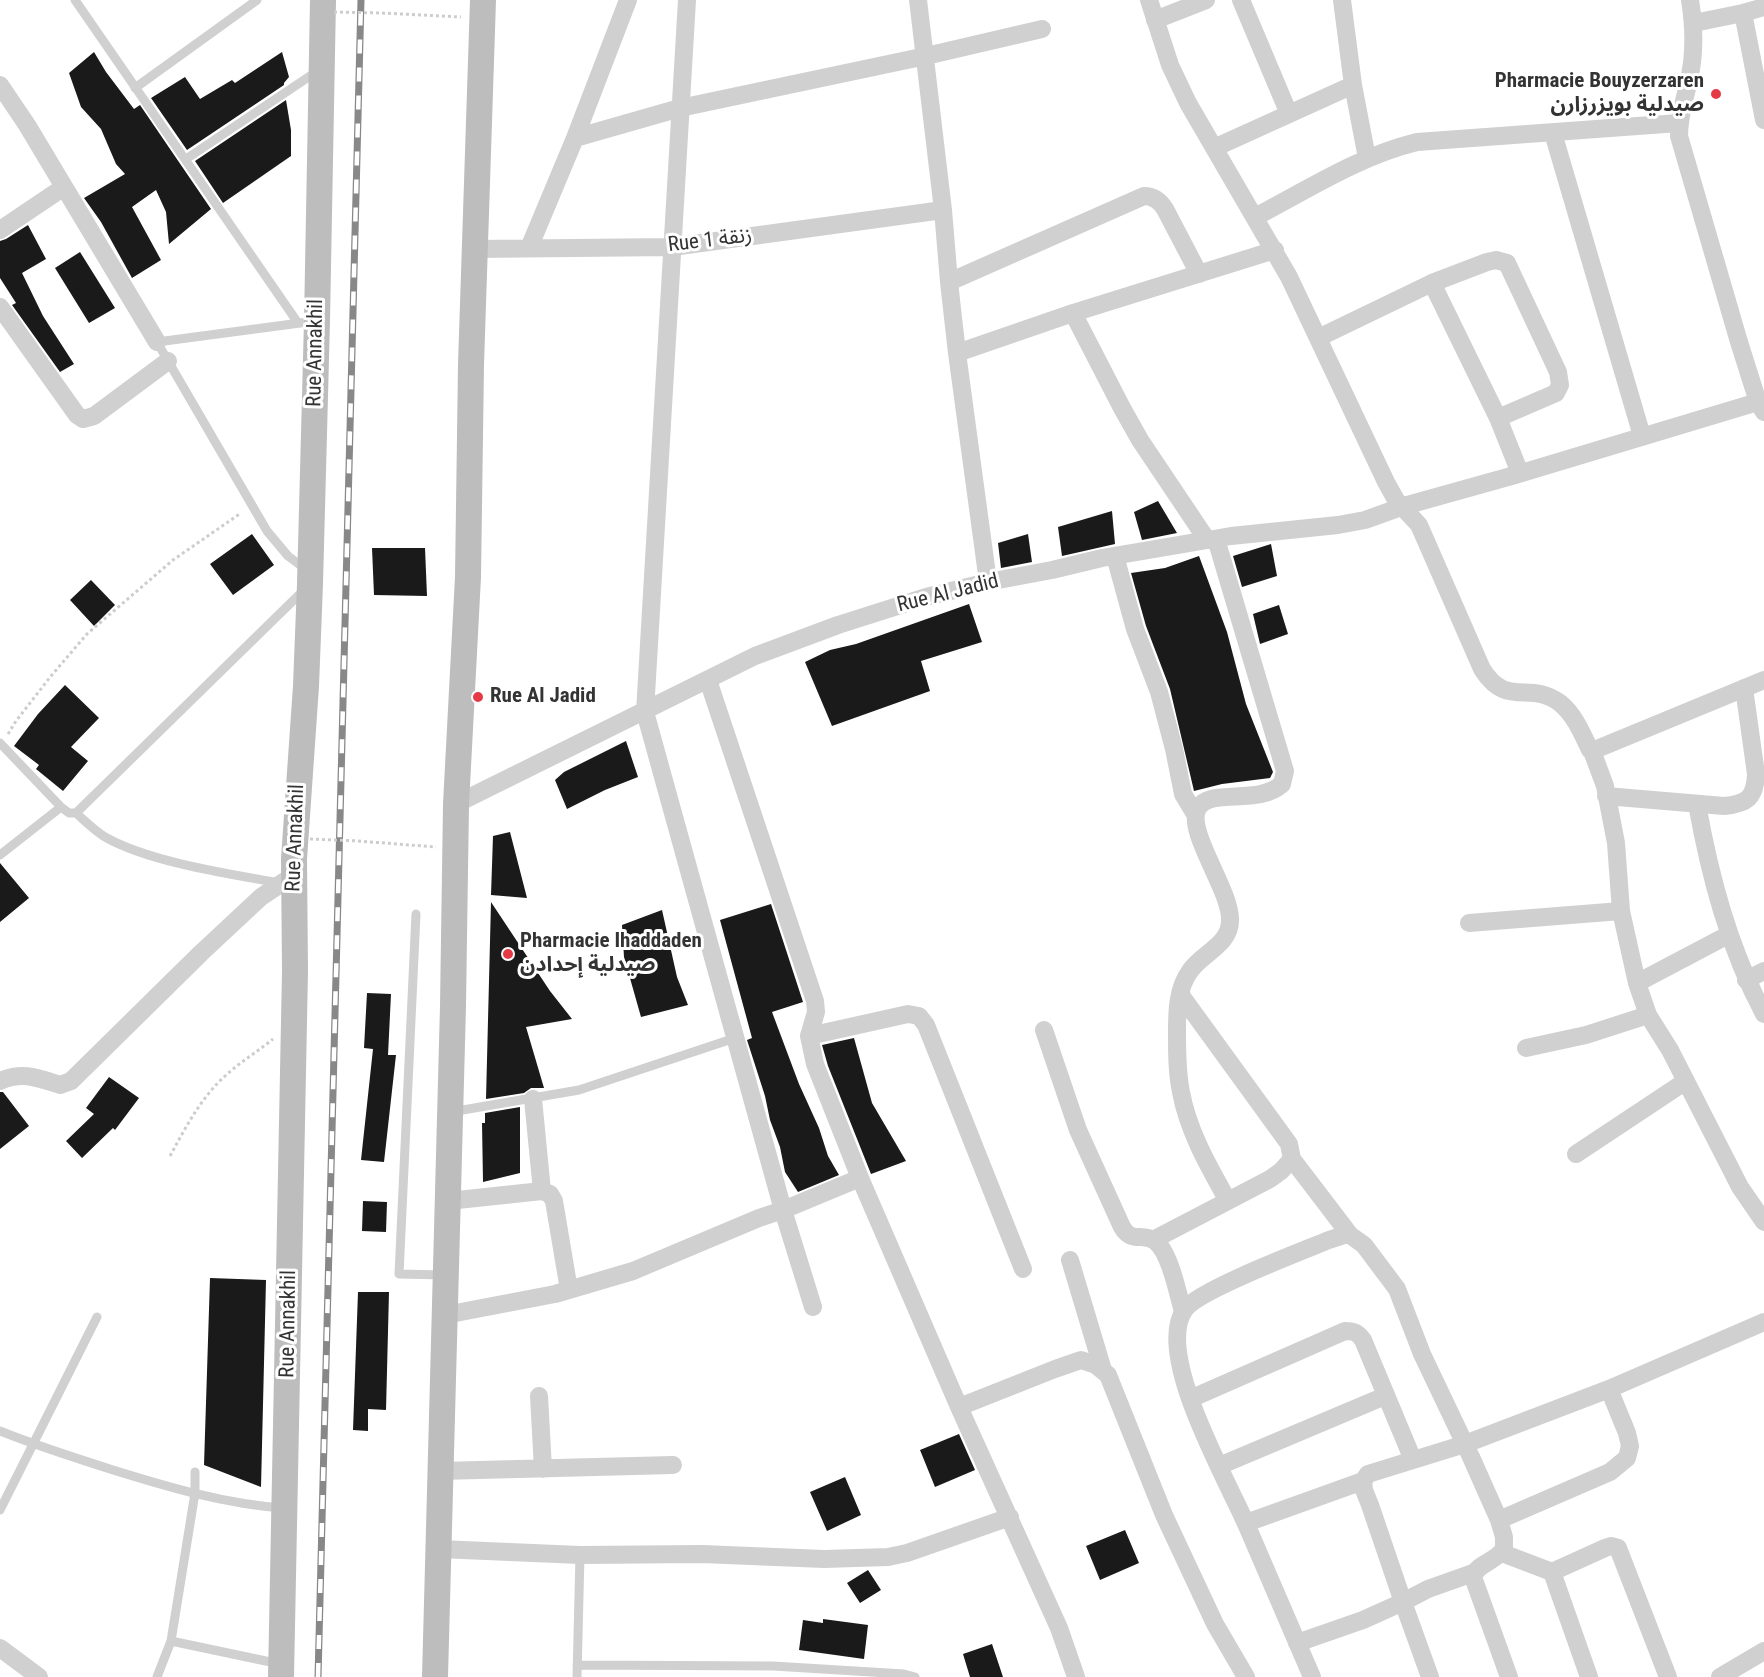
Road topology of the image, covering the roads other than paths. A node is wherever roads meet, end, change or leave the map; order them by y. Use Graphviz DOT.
graph roads {
  1 [pos="75,0"];
  2 [pos="257,0"];
  3 [pos="628,0"];
  4 [pos="687,0"];
  5 [pos="918,0"];
  6 [pos="1149,0"];
  7 [pos="1206,0"];
  8 [pos="1241,0"];
  9 [pos="1342,0"];
  10 [pos="1690,0"];
  11 [pos="328,6"];
  12 [pos="1764,7"];
  13 [pos="482,9"];
  14 [pos="1743,13"];
  15 [pos="1155,20"];
  16 [pos="1694,23"];
  17 [pos="1042,29"];
  18 [pos="926,56"];
  19 [pos="321,69"];
  20 [pos="1353,85"];
  21 [pos="0,86"];
  22 [pos="135,88"];
  23 [pos="680,108"];
  24 [pos="1289,114"];
  25 [pos="1764,120"];
  26 [pos="1679,123"];
  27 [pos="1553,133"];
  28 [pos="575,138"];
  29 [pos="1214,148"];
  30 [pos="1367,158"];
  31 [pos="186,159"];
  32 [pos="64,187"];
  33 [pos="944,210"];
  34 [pos="1255,218"];
  35 [pos="0,230"];
  36 [pos="672,247"];
  37 [pos="530,248"];
  38 [pos="475,249"];
  39 [pos="1275,250"];
  40 [pos="1199,274"];
  41 [pos="949,282"];
  42 [pos="1432,283"];
  43 [pos="0,307"];
  44 [pos="1073,313"];
  45 [pos="308,322"];
  46 [pos="1318,338"];
  47 [pos="157,342"];
  48 [pos="957,353"];
  49 [pos="168,361"];
  50 [pos="1762,404"];
  51 [pos="1498,418"];
  52 [pos="1641,436"];
  53 [pos="1520,473"];
  54 [pos="1404,506"];
  55 [pos="1212,540"];
  56 [pos="1114,556"];
  57 [pos="309,578"];
  58 [pos="988,582"];
  59 [pos="708,680"];
  60 [pos="1764,680"];
  61 [pos="1744,688"];
  62 [pos="645,711"];
  63 [pos="1,744"];
  64 [pos="1592,751"];
  65 [pos="1606,796"];
  66 [pos="456,804"];
  67 [pos="1697,804"];
  68 [pos="61,807"];
  69 [pos="76,813"];
  70 [pos="1195,814"];
  71 [pos="0,855"];
  72 [pos="287,879"];
  73 [pos="1621,911"];
  74 [pos="416,914"];
  75 [pos="1469,922"];
  76 [pos="1728,935"];
  77 [pos="1764,971"];
  78 [pos="1746,980"];
  79 [pos="1637,983"];
  80 [pos="1180,994"];
  81 [pos="1764,1014"];
  82 [pos="1648,1015"];
  83 [pos="1044,1030"];
  84 [pos="809,1036"];
  85 [pos="735,1038"];
  86 [pos="1526,1048"];
  87 [pos="0,1081"];
  88 [pos="1686,1081"];
  89 [pos="533,1099"];
  90 [pos="450,1112"];
  91 [pos="1576,1155"];
  92 [pos="1292,1159"];
  93 [pos="860,1178"];
  94 [pos="542,1191"];
  95 [pos="448,1201"];
  96 [pos="1228,1201"];
  97 [pos="783,1210"];
  98 [pos="1764,1221"];
  99 [pos="1350,1235"];
  100 [pos="1153,1240"];
  101 [pos="1070,1260"];
  102 [pos="1023,1269"];
  103 [pos="446,1275"];
  104 [pos="569,1290"];
  105 [pos="813,1307"];
  106 [pos="1183,1312"];
  107 [pos="445,1315"];
  108 [pos="97,1317"];
  109 [pos="1764,1322"];
  110 [pos="1103,1370"];
  111 [pos="1609,1389"];
  112 [pos="539,1396"];
  113 [pos="1385,1396"];
  114 [pos="1190,1399"];
  115 [pos="959,1407"];
  116 [pos="0,1431"];
  117 [pos="33,1444"];
  118 [pos="1465,1444"];
  119 [pos="1413,1460"];
  120 [pos="673,1465"];
  121 [pos="1219,1466"];
  122 [pos="543,1469"];
  123 [pos="440,1471"];
  124 [pos="195,1472"];
  125 [pos="1363,1481"];
  126 [pos="195,1493"];
  127 [pos="285,1508"];
  128 [pos="0,1510"];
  129 [pos="1010,1517"];
  130 [pos="1498,1520"];
  131 [pos="1246,1523"];
  132 [pos="439,1549"];
  133 [pos="1502,1553"];
  134 [pos="580,1555"];
  135 [pos="1552,1572"];
  136 [pos="1473,1573"];
  137 [pos="1403,1602"];
  138 [pos="171,1641"];
  139 [pos="1297,1643"];
  140 [pos="0,1648"];
  141 [pos="1764,1651"];
  142 [pos="577,1665"];
  143 [pos="281,1670"];
  144 [pos="1428,1676"];
  145 [pos="39,1677"];
  146 [pos="157,1677"];
  147 [pos="435,1677"];
  148 [pos="577,1677"];
  149 [pos="915,1677"];
  150 [pos="1076,1677"];
  151 [pos="1246,1677"];
  152 [pos="1312,1677"];
  153 [pos="1509,1677"];
  154 [pos="1589,1677"];
  155 [pos="1668,1677"];
  156 [pos="1720,1677"];
  1 -- 22 [label="lane"];
  2 -- 22 [label="lane"];
  3 -- 28 [label="street"];
  4 -- 23 [label="street"];
  5 -- 18 [label="street"];
  6 -- 15 [label="street"];
  7 -- 15 [label="street"];
  8 -- 24 [label="street"];
  9 -- 20 [label="street"];
  10 -- 16 [label="street"];
  11 -- 19 [label="main road, Rue Annakhil"];
  12 -- 14 [label="street"];
  13 -- 38 [label="main road"];
  14 -- 16 [label="street"];
  14 -- 25 [label="street"];
  15 -- 29 [label="street"];
  16 -- 26 [label="street"];
  17 -- 18 [label="street"];
  18 -- 23 [label="street"];
  18 -- 33 [label="street"];
  19 -- 31 [label="lane"];
  19 -- 45 [label="main road, Rue Annakhil"];
  20 -- 24 [label="street"];
  20 -- 30 [label="street"];
  21 -- 32 [label="street"];
  22 -- 31 [label="lane"];
  23 -- 28 [label="street"];
  23 -- 36 [label="street"];
  24 -- 29 [label="street"];
  26 -- 27 [label="street"];
  26 -- 50 [label="street"];
  27 -- 30 [label="street"];
  27 -- 52 [label="street"];
  28 -- 37 [label="street"];
  29 -- 34 [label="street"];
  30 -- 34 [label="street"];
  31 -- 45 [label="lane"];
  32 -- 35 [label="street"];
  32 -- 47 [label="street"];
  33 -- 36 [label="street, Rue 1 زنقة"];
  33 -- 41 [label="street"];
  34 -- 39 [label="street"];
  36 -- 37 [label="street, Rue 1 زنقة"];
  36 -- 62 [label="street"];
  37 -- 38 [label="street, Rue 1 زنقة"];
  38 -- 66 [label="main road"];
  39 -- 40 [label="street"];
  39 -- 46 [label="street"];
  40 -- 41 [label="street"];
  40 -- 44 [label="street"];
  41 -- 48 [label="street"];
  42 -- 46 [label="street"];
  42 -- 51 [label="street"];
  42 -- 51 [label="street"];
  43 -- 49 [label="street"];
  44 -- 48 [label="street"];
  44 -- 55 [label="street"];
  45 -- 47 [label="lane"];
  45 -- 57 [label="main road, Rue Annakhil"];
  46 -- 54 [label="street"];
  47 -- 49 [label="lane"];
  48 -- 58 [label="street"];
  49 -- 57 [label="lane"];
  50 -- 52 [label="street, Rue Al Jadid"];
  51 -- 53 [label="street"];
  52 -- 53 [label="street, Rue Al Jadid"];
  53 -- 54 [label="street, Rue Al Jadid"];
  54 -- 55 [label="street, Rue Al Jadid"];
  54 -- 64 [label="street"];
  55 -- 56 [label="street, Rue Al Jadid"];
  55 -- 70 [label="street"];
  56 -- 58 [label="street, Rue Al Jadid"];
  56 -- 70 [label="street"];
  57 -- 69 [label="lane"];
  57 -- 72 [label="main road, Rue Annakhil"];
  58 -- 59 [label="street, Rue Al Jadid"];
  59 -- 62 [label="street, Rue Al Jadid"];
  59 -- 84 [label="street"];
  60 -- 61 [label="street"];
  61 -- 64 [label="street"];
  61 -- 67 [label="street"];
  62 -- 66 [label="street, Rue Al Jadid"];
  62 -- 85 [label="street"];
  63 -- 68 [label="lane"];
  64 -- 65 [label="street"];
  65 -- 67 [label="street"];
  65 -- 73 [label="street"];
  66 -- 90 [label="main road"];
  67 -- 76 [label="street"];
  68 -- 69 [label="lane"];
  68 -- 71 [label="lane"];
  69 -- 72 [label="lane"];
  70 -- 80 [label="street"];
  72 -- 87 [label="street"];
  72 -- 127 [label="main road, Rue Annakhil"];
  73 -- 75 [label="street"];
  73 -- 79 [label="street"];
  74 -- 103 [label="lane"];
  76 -- 78 [label="street"];
  76 -- 79 [label="street"];
  77 -- 78 [label="street"];
  78 -- 81 [label="street"];
  79 -- 82 [label="street"];
  80 -- 92 [label="street"];
  80 -- 96 [label="street"];
  82 -- 86 [label="street"];
  82 -- 88 [label="street"];
  83 -- 100 [label="street"];
  84 -- 93 [label="street"];
  84 -- 102 [label="street"];
  85 -- 89 [label="lane"];
  85 -- 97 [label="street"];
  88 -- 91 [label="street"];
  88 -- 98 [label="street"];
  89 -- 90 [label="lane"];
  89 -- 94 [label="street"];
  90 -- 95 [label="main road"];
  92 -- 96 [label="street"];
  92 -- 99 [label="street"];
  93 -- 97 [label="street"];
  93 -- 115 [label="street"];
  94 -- 95 [label="street"];
  94 -- 104 [label="street"];
  95 -- 103 [label="main road"];
  96 -- 100 [label="street"];
  97 -- 104 [label="street"];
  97 -- 105 [label="street"];
  99 -- 106 [label="street"];
  99 -- 118 [label="street"];
  100 -- 106 [label="street"];
  101 -- 110 [label="street"];
  103 -- 107 [label="main road"];
  104 -- 107 [label="street"];
  106 -- 114 [label="street"];
  107 -- 123 [label="main road"];
  108 -- 117 [label="lane"];
  109 -- 111 [label="street"];
  110 -- 115 [label="street"];
  110 -- 151 [label="street"];
  111 -- 118 [label="street"];
  111 -- 130 [label="street"];
  112 -- 122 [label="street"];
  113 -- 114 [label="street"];
  113 -- 119 [label="street"];
  113 -- 121 [label="street"];
  114 -- 121 [label="street"];
  115 -- 129 [label="street"];
  116 -- 117 [label="lane"];
  117 -- 126 [label="lane"];
  117 -- 128 [label="lane"];
  118 -- 119 [label="street"];
  118 -- 130 [label="street"];
  119 -- 125 [label="street"];
  120 -- 122 [label="street"];
  121 -- 131 [label="street"];
  122 -- 123 [label="street"];
  123 -- 132 [label="main road"];
  124 -- 126 [label="lane"];
  125 -- 131 [label="street"];
  125 -- 137 [label="street"];
  126 -- 127 [label="lane"];
  126 -- 138 [label="lane"];
  127 -- 143 [label="main road, Rue Annakhil"];
  129 -- 134 [label="street"];
  129 -- 150 [label="street"];
  130 -- 133 [label="street"];
  131 -- 139 [label="street"];
  132 -- 134 [label="street"];
  132 -- 147 [label="main road"];
  133 -- 135 [label="street"];
  133 -- 136 [label="street"];
  134 -- 142 [label="lane"];
  135 -- 154 [label="street"];
  135 -- 155 [label="street"];
  136 -- 137 [label="street"];
  136 -- 153 [label="street"];
  137 -- 139 [label="street"];
  137 -- 144 [label="street"];
  138 -- 143 [label="lane"];
  138 -- 146 [label="lane"];
  139 -- 152 [label="street"];
  140 -- 145 [label="street"];
  141 -- 156 [label="street"];
  142 -- 148 [label="lane"];
  142 -- 149 [label="lane"];
}
